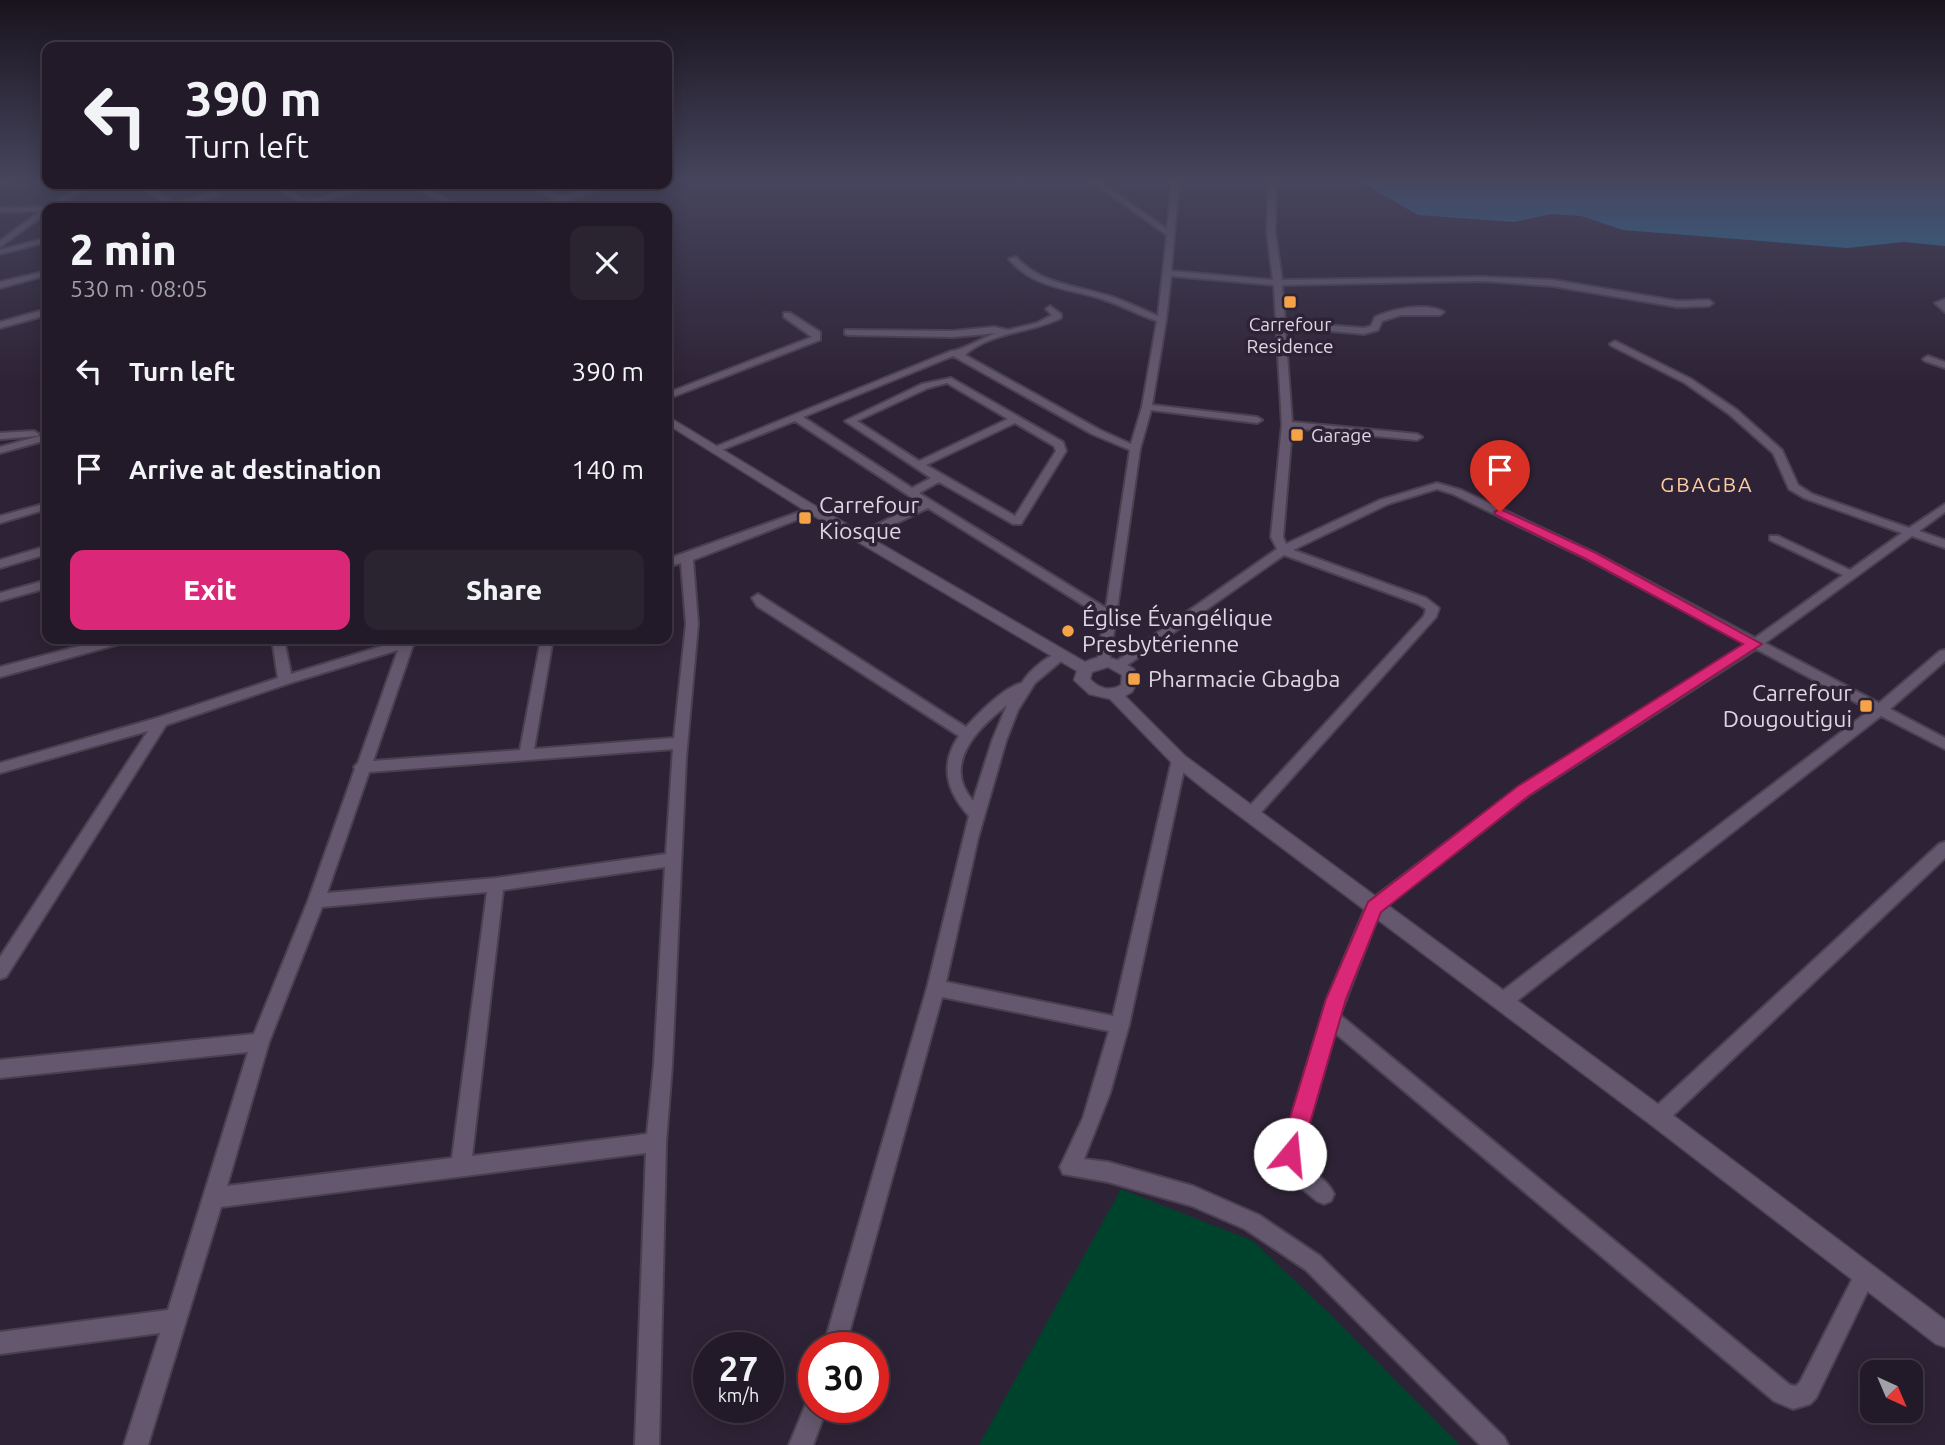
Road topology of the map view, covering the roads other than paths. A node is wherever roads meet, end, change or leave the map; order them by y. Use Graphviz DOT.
graph roads {
  1 [pos="1168,248"];
  2 [pos="1273,248"];
  3 [pos="1013,259"];
  4 [pos="1166,272"];
  5 [pos="42,273"];
  6 [pos="1278,283"];
  7 [pos="0,285"];
  8 [pos="1945,302"];
  9 [pos="1709,303"];
  10 [pos="1050,309"];
  11 [pos="1945,309"];
  12 [pos="1440,312"];
  13 [pos="787,315"];
  14 [pos="42,316"];
  15 [pos="1162,320"];
  16 [pos="1281,324"];
  17 [pos="0,325"];
  18 [pos="848,332"];
  19 [pos="1007,333"];
  20 [pos="1615,344"];
  21 [pos="960,355"];
  22 [pos="1928,359"];
  23 [pos="1945,365"];
  24 [pos="672,394"];
  25 [pos="1147,407"];
  26 [pos="796,417"];
  27 [pos="1016,419"];
  28 [pos="1257,421"];
  29 [pos="672,422"];
  30 [pos="1287,425"];
  31 [pos="42,435"];
  32 [pos="0,436"];
  33 [pos="1417,436"];
  34 [pos="42,437"];
  35 [pos="715,449"];
  36 [pos="1135,449"];
  37 [pos="0,450"];
  38 [pos="918,465"];
  39 [pos="939,478"];
  40 [pos="912,492"];
  41 [pos="928,503"];
  42 [pos="42,507"];
  43 [pos="1945,507"];
  44 [pos="813,510"];
  45 [pos="0,520"];
  46 [pos="1911,531"];
  47 [pos="860,537"];
  48 [pos="1774,538"];
  49 [pos="1945,544"];
  50 [pos="1283,550"];
  51 [pos="42,551"];
  52 [pos="687,558"];
  53 [pos="672,562"];
  54 [pos="0,564"];
  55 [pos="1850,574"];
  56 [pos="42,585"];
  57 [pos="0,597"];
  58 [pos="758,598"];
  59 [pos="1111,616"];
  60 [pos="103,644"];
  61 [pos="279,644"];
  62 [pos="403,644"];
  63 [pos="412,644"];
  64 [pos="546,644"];
  65 [pos="1755,644"];
  66 [pos="1945,654"];
  67 [pos="1060,656"];
  68 [pos="1111,663"];
  69 [pos="1085,669"];
  70 [pos="0,672"];
  71 [pos="285,680"];
  72 [pos="1030,680"];
  73 [pos="1114,694"];
  74 [pos="1880,710"];
  75 [pos="161,722"];
  76 [pos="967,734"];
  77 [pos="680,743"];
  78 [pos="1945,744"];
  79 [pos="526,754"];
  80 [pos="1179,760"];
  81 [pos="361,767"];
  82 [pos="0,768"];
  83 [pos="977,815"];
  84 [pos="1250,815"];
  85 [pos="1945,848"];
  86 [pos="675,859"];
  87 [pos="496,886"];
  88 [pos="316,901"];
  89 [pos="1374,907"];
  90 [pos="0,972"];
  91 [pos="936,988"];
  92 [pos="1503,1001"];
  93 [pos="1330,1018"];
  94 [pos="1120,1025"];
  95 [pos="260,1042"];
  96 [pos="0,1069"];
  97 [pos="1658,1117"];
  98 [pos="656,1142"];
  99 [pos="461,1166"];
  100 [pos="1324,1194"];
  101 [pos="214,1198"];
  102 [pos="1865,1275"];
  103 [pos="176,1320"];
  104 [pos="839,1332"];
  105 [pos="1945,1335"];
  106 [pos="0,1343"];
  107 [pos="810,1423"];
  108 [pos="136,1445"];
  109 [pos="647,1445"];
  110 [pos="802,1445"];
  111 [pos="1496,1445"];
  1 -- 4 [label="street"];
  2 -- 6 [label="street"];
  3 -- 15 [label="street"];
  4 -- 6 [label="street"];
  4 -- 15 [label="street"];
  5 -- 7 [label="street"];
  6 -- 9 [label="street"];
  6 -- 16 [label="street"];
  8 -- 11 [label="street"];
  10 -- 19 [label="street"];
  12 -- 16 [label="street"];
  13 -- 24 [label="street"];
  14 -- 17 [label="street"];
  15 -- 25 [label="street"];
  16 -- 30 [label="street"];
  18 -- 19 [label="street"];
  19 -- 21 [label="street"];
  20 -- 46 [label="street"];
  21 -- 26 [label="street"];
  21 -- 36 [label="street"];
  22 -- 23 [label="street"];
  25 -- 28 [label="street"];
  25 -- 36 [label="street"];
  26 -- 35 [label="street"];
  26 -- 40 [label="street"];
  27 -- 38 [label="street"];
  27 -- 38 [label="street"];
  27 -- 39 [label="street"];
  29 -- 35 [label="street"];
  30 -- 33 [label="street"];
  30 -- 50 [label="street"];
  31 -- 32 [label="street"];
  34 -- 37 [label="street"];
  35 -- 44 [label="street"];
  36 -- 59 [label="street"];
  38 -- 39 [label="street"];
  39 -- 40 [label="street"];
  40 -- 41 [label="street"];
  41 -- 47 [label="street"];
  41 -- 59 [label="street"];
  42 -- 45 [label="street"];
  43 -- 46 [label="street"];
  44 -- 47 [label="street"];
  44 -- 52 [label="street"];
  46 -- 49 [label="street"];
  46 -- 55 [label="street"];
  47 -- 67 [label="street"];
  48 -- 55 [label="street"];
  50 -- 65 [label="street"];
  50 -- 68 [label="street"];
  50 -- 84 [label="street"];
  51 -- 54 [label="street"];
  52 -- 53 [label="street"];
  52 -- 77 [label="street"];
  55 -- 65 [label="street"];
  56 -- 57 [label="street"];
  58 -- 76 [label="street"];
  59 -- 68 [label="street"];
  60 -- 70 [label="street"];
  61 -- 71 [label="street"];
  62 -- 71 [label="street"];
  63 -- 81 [label="street"];
  64 -- 79 [label="street"];
  65 -- 74 [label="street"];
  65 -- 89 [label="street"];
  66 -- 74 [label="street"];
  67 -- 69 [label="street"];
  67 -- 72 [label="street"];
  68 -- 69 [label="street"];
  68 -- 73 [label="street"];
  69 -- 73 [label="street"];
  71 -- 75 [label="street"];
  72 -- 76 [label="street"];
  72 -- 83 [label="street"];
  73 -- 80 [label="street"];
  74 -- 78 [label="street"];
  74 -- 92 [label="street"];
  75 -- 82 [label="street"];
  75 -- 90 [label="street"];
  76 -- 83 [label="street"];
  77 -- 79 [label="street"];
  77 -- 86 [label="street"];
  79 -- 81 [label="street"];
  80 -- 84 [label="street"];
  80 -- 94 [label="street"];
  81 -- 88 [label="street"];
  83 -- 91 [label="street"];
  84 -- 89 [label="street"];
  85 -- 97 [label="street"];
  86 -- 87 [label="street"];
  86 -- 98 [label="street"];
  87 -- 88 [label="street"];
  87 -- 99 [label="street"];
  88 -- 95 [label="street"];
  89 -- 92 [label="street"];
  89 -- 93 [label="street"];
  91 -- 94 [label="street"];
  91 -- 104 [label="street"];
  92 -- 97 [label="street"];
  93 -- 100 [label="street"];
  93 -- 102 [label="street"];
  94 -- 111 [label="street"];
  95 -- 96 [label="street"];
  95 -- 101 [label="street"];
  97 -- 102 [label="street"];
  98 -- 99 [label="street"];
  98 -- 109 [label="street"];
  99 -- 101 [label="street"];
  101 -- 103 [label="street"];
  102 -- 105 [label="street"];
  103 -- 106 [label="street"];
  103 -- 108 [label="street"];
  107 -- 110 [label="street"];
}
